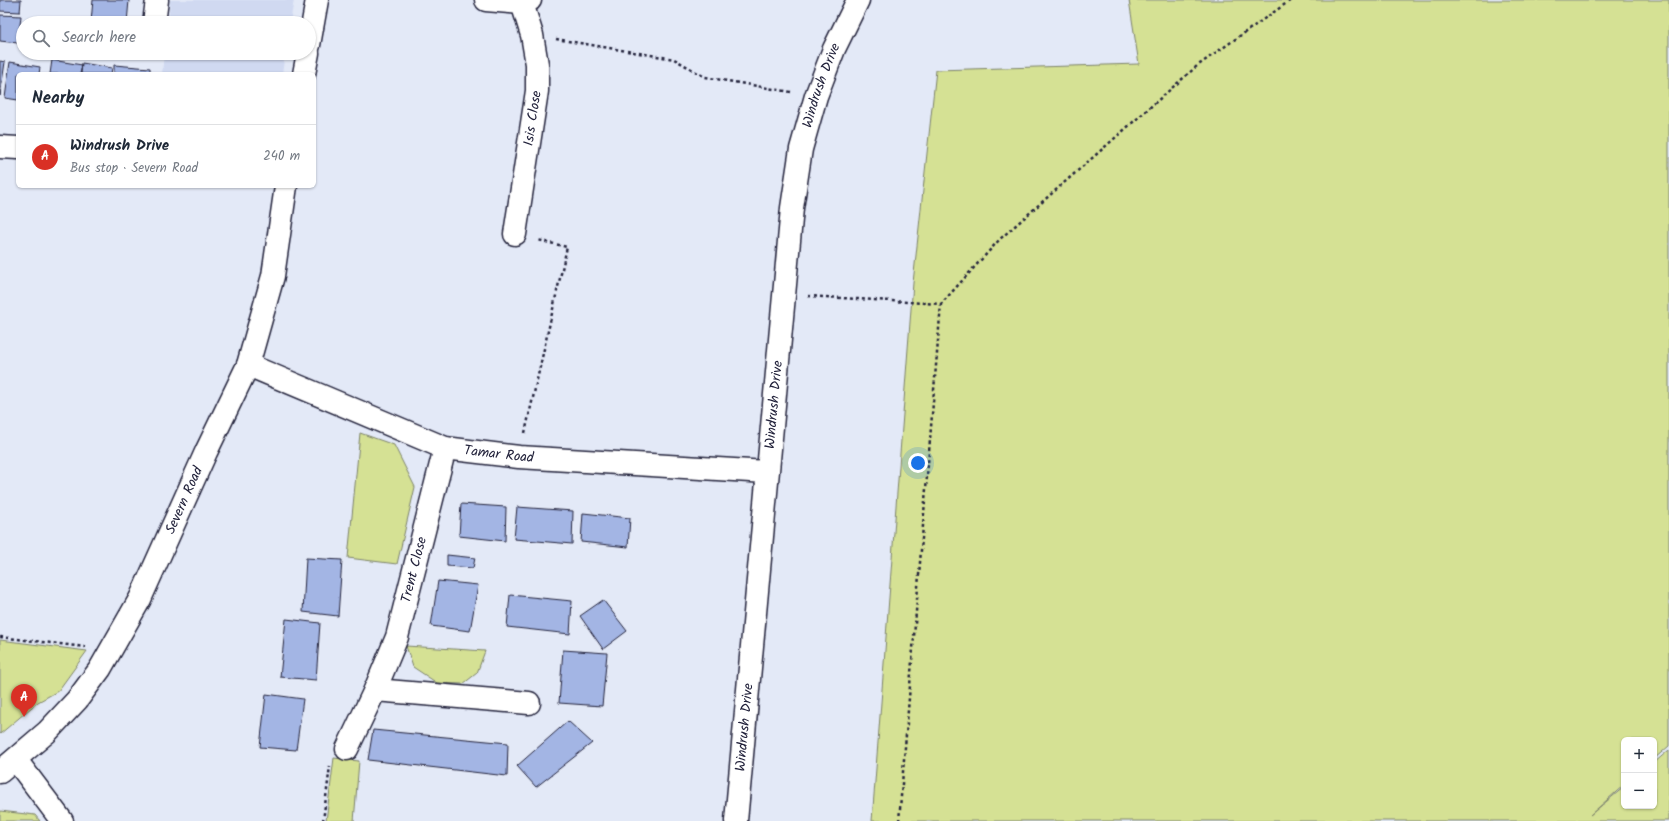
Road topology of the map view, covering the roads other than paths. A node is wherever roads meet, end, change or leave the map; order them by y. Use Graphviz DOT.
graph roads {
  1 [pos="157,0"];
  2 [pos="317,0"];
  3 [pos="486,0"];
  4 [pos="858,0"];
  5 [pos="526,1"];
  6 [pos="155,16"];
  7 [pos="314,16"];
  8 [pos="307,60"];
  9 [pos="304,72"];
  10 [pos="0,147"];
  11 [pos="16,148"];
  12 [pos="286,188"];
  13 [pos="515,234"];
  14 [pos="248,365"];
  15 [pos="445,448"];
  16 [pos="767,472"];
  17 [pos="375,690"];
  18 [pos="529,703"];
  19 [pos="347,749"];
  20 [pos="8,766"];
  21 [pos="62,821"];
  22 [pos="736,821"];
  1 -- 6 [label="street"];
  2 -- 7 [label="street"];
  3 -- 5 [label="street"];
  4 -- 16 [label="street, Windrush Drive"];
  5 -- 13 [label="street, Isis Close"];
  8 -- 9 [label="street"];
  10 -- 11 [label="street"];
  12 -- 14 [label="street, Severn Road"];
  14 -- 15 [label="street, Tamar Road"];
  14 -- 20 [label="street, Severn Road"];
  15 -- 16 [label="street, Tamar Road"];
  15 -- 17 [label="street, Trent Close"];
  16 -- 22 [label="street, Windrush Drive"];
  17 -- 18 [label="street"];
  17 -- 19 [label="street, Trent Close"];
  20 -- 21 [label="street"];
}
